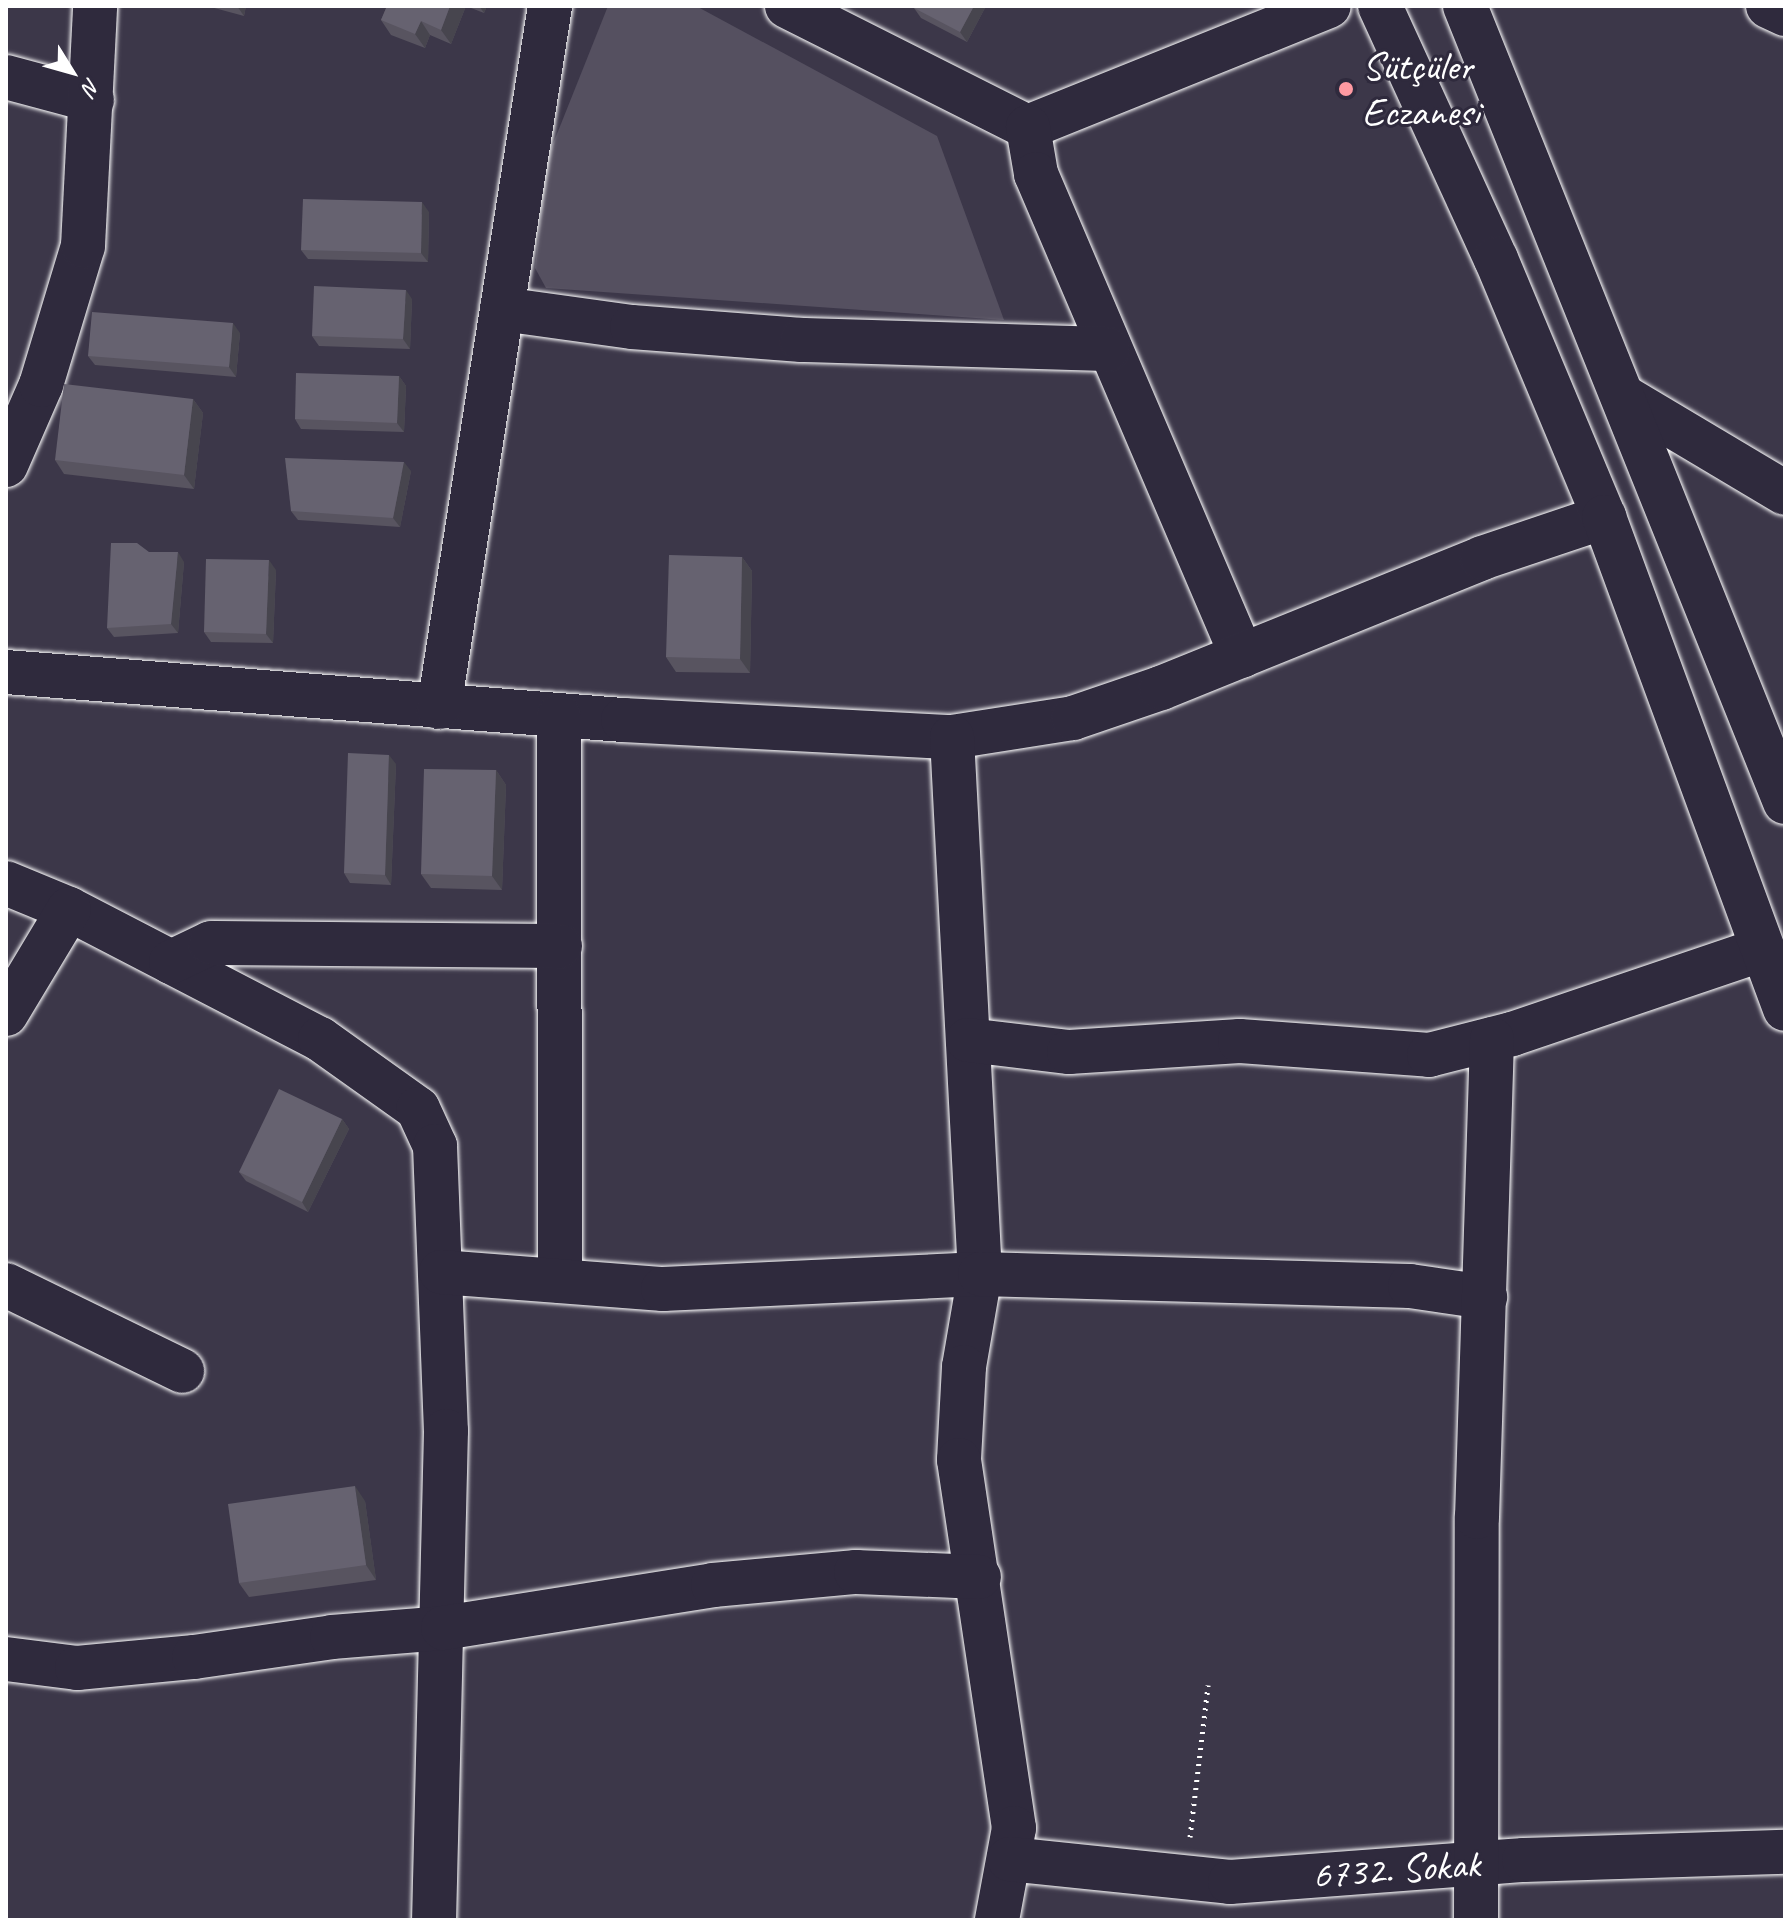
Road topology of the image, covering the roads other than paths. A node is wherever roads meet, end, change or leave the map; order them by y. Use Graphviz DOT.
graph roads {
  1 [pos="95,6"];
  2 [pos="550,6"];
  3 [pos="787,6"];
  4 [pos="1329,6"];
  5 [pos="1380,6"];
  6 [pos="1465,6"];
  7 [pos="1768,6"];
  8 [pos="1785,14"];
  9 [pos="6,77"];
  10 [pos="92,100"];
  11 [pos="1028,127"];
  12 [pos="502,309"];
  13 [pos="1108,349"];
  14 [pos="1624,397"];
  15 [pos="6,465"];
  16 [pos="1785,493"];
  17 [pos="1604,517"];
  18 [pos="1242,656"];
  19 [pos="6,672"];
  20 [pos="439,707"];
  21 [pos="559,716"];
  22 [pos="952,737"];
  23 [pos="1785,802"];
  24 [pos="6,883"];
  25 [pos="69,909"];
  26 [pos="560,946"];
  27 [pos="1760,950"];
  28 [pos="171,962"];
  29 [pos="1785,1009"];
  30 [pos="6,1014"];
  31 [pos="1492,1039"];
  32 [pos="968,1040"];
  33 [pos="441,1272"];
  34 [pos="980,1274"];
  35 [pos="560,1281"];
  36 [pos="6,1285"];
  37 [pos="1485,1297"];
  38 [pos="182,1371"];
  39 [pos="979,1577"];
  40 [pos="443,1628"];
  41 [pos="6,1659"];
  42 [pos="1785,1852"];
  43 [pos="1009,1859"];
  44 [pos="1473,1863"];
  45 [pos="434,1920"];
  46 [pos="997,1920"];
  47 [pos="1476,1920"];
  1 -- 10 [label="street"];
  2 -- 12 [label="street"];
  3 -- 11 [label="street"];
  4 -- 11 [label="street"];
  5 -- 17 [label="street"];
  6 -- 14 [label="street"];
  7 -- 8 [label="street"];
  9 -- 10 [label="street"];
  10 -- 15 [label="street"];
  11 -- 13 [label="street"];
  12 -- 13 [label="street"];
  12 -- 20 [label="street"];
  13 -- 18 [label="street"];
  14 -- 16 [label="street"];
  14 -- 23 [label="street"];
  17 -- 18 [label="street"];
  17 -- 27 [label="street"];
  18 -- 22 [label="street"];
  19 -- 20 [label="street"];
  20 -- 21 [label="street"];
  21 -- 22 [label="street"];
  21 -- 26 [label="street"];
  22 -- 32 [label="street"];
  24 -- 25 [label="street"];
  25 -- 28 [label="street"];
  25 -- 30 [label="street"];
  26 -- 28 [label="street"];
  26 -- 35 [label="street"];
  27 -- 29 [label="street"];
  27 -- 31 [label="street"];
  28 -- 33 [label="street"];
  31 -- 32 [label="street"];
  31 -- 37 [label="street"];
  32 -- 34 [label="street"];
  33 -- 35 [label="street"];
  33 -- 40 [label="street"];
  34 -- 35 [label="street"];
  34 -- 37 [label="street"];
  34 -- 39 [label="street"];
  36 -- 38 [label="street"];
  37 -- 44 [label="street"];
  39 -- 40 [label="street"];
  39 -- 43 [label="street"];
  40 -- 41 [label="street"];
  40 -- 45 [label="street"];
  42 -- 44 [label="street, 6732. Sokak"];
  43 -- 44 [label="street, 6732. Sokak"];
  43 -- 46 [label="street"];
  44 -- 47 [label="street"];
}
